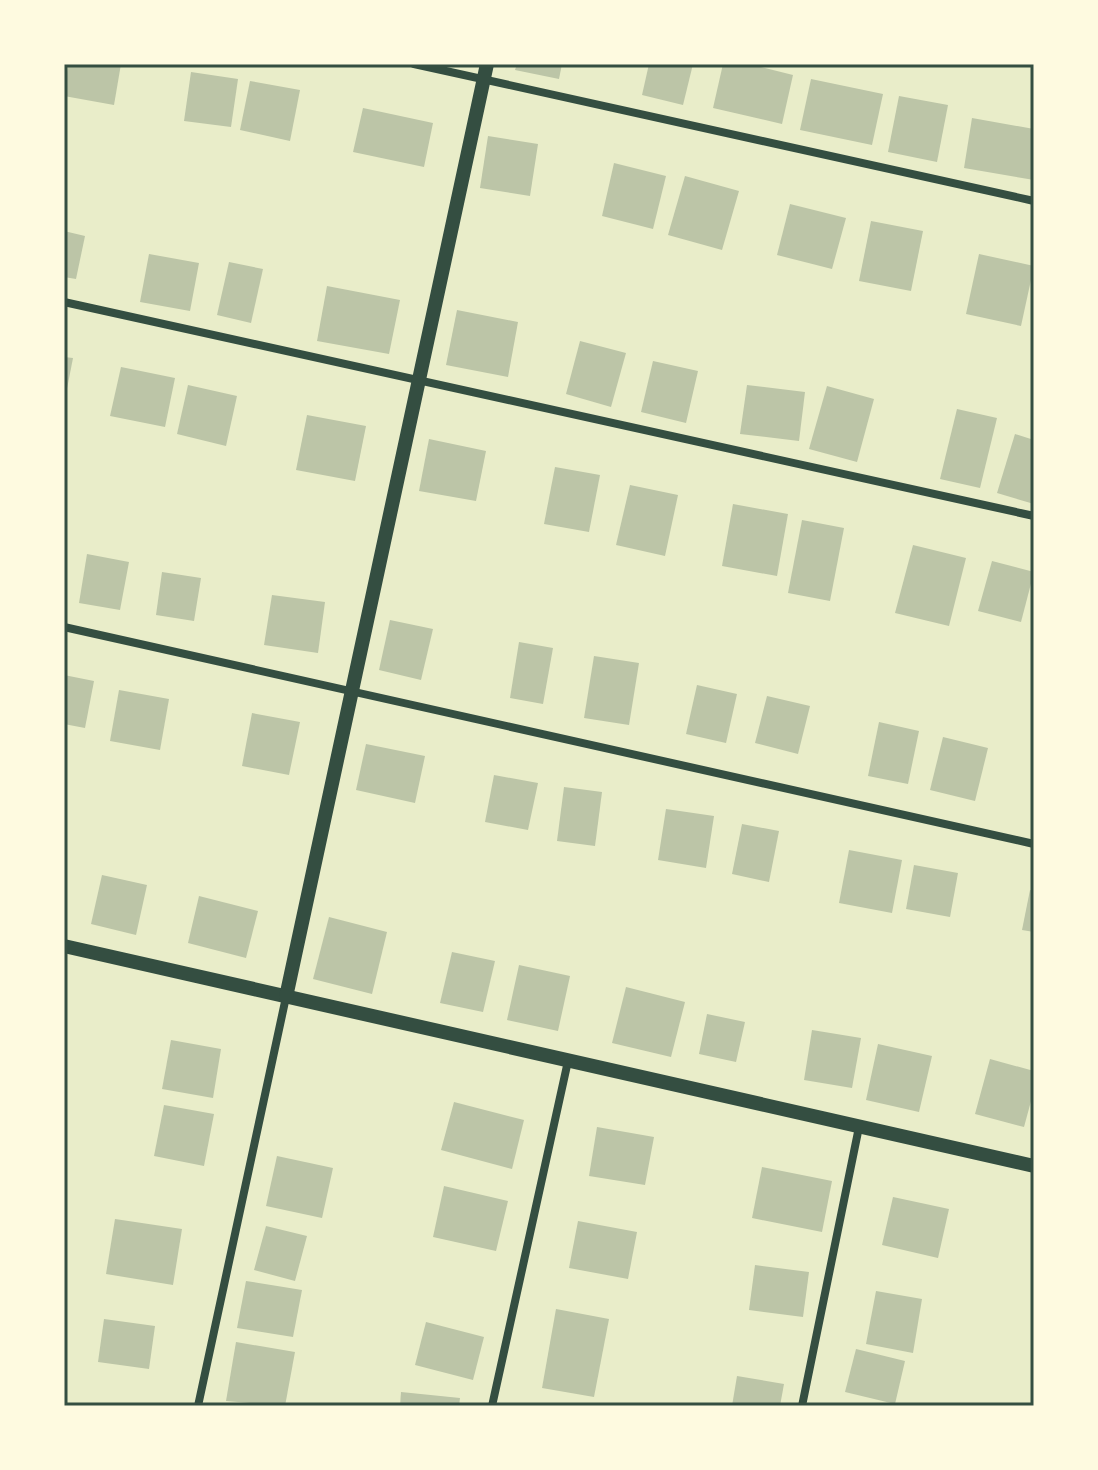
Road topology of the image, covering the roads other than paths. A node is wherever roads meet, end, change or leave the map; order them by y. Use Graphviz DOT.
graph roads {
  1 [pos="414,64"];
  2 [pos="487,64"];
  3 [pos="484,80"];
  4 [pos="1034,201"];
  5 [pos="64,302"];
  6 [pos="417,383"];
  7 [pos="1034,516"];
  8 [pos="64,627"];
  9 [pos="350,690"];
  10 [pos="1034,844"];
  11 [pos="64,946"];
  12 [pos="286,997"];
  13 [pos="568,1061"];
  14 [pos="859,1127"];
  15 [pos="1034,1166"];
  16 [pos="198,1406"];
  17 [pos="492,1406"];
  18 [pos="802,1406"];
  1 -- 3 [label="street"];
  2 -- 3 [label="street"];
  3 -- 4 [label="street"];
  3 -- 6 [label="street"];
  5 -- 6 [label="street"];
  6 -- 7 [label="street"];
  6 -- 9 [label="street"];
  8 -- 9 [label="street"];
  9 -- 10 [label="street"];
  9 -- 12 [label="street"];
  11 -- 12 [label="street"];
  12 -- 13 [label="street"];
  12 -- 16 [label="street"];
  13 -- 14 [label="street"];
  13 -- 17 [label="street"];
  14 -- 15 [label="street"];
  14 -- 18 [label="street"];
}
